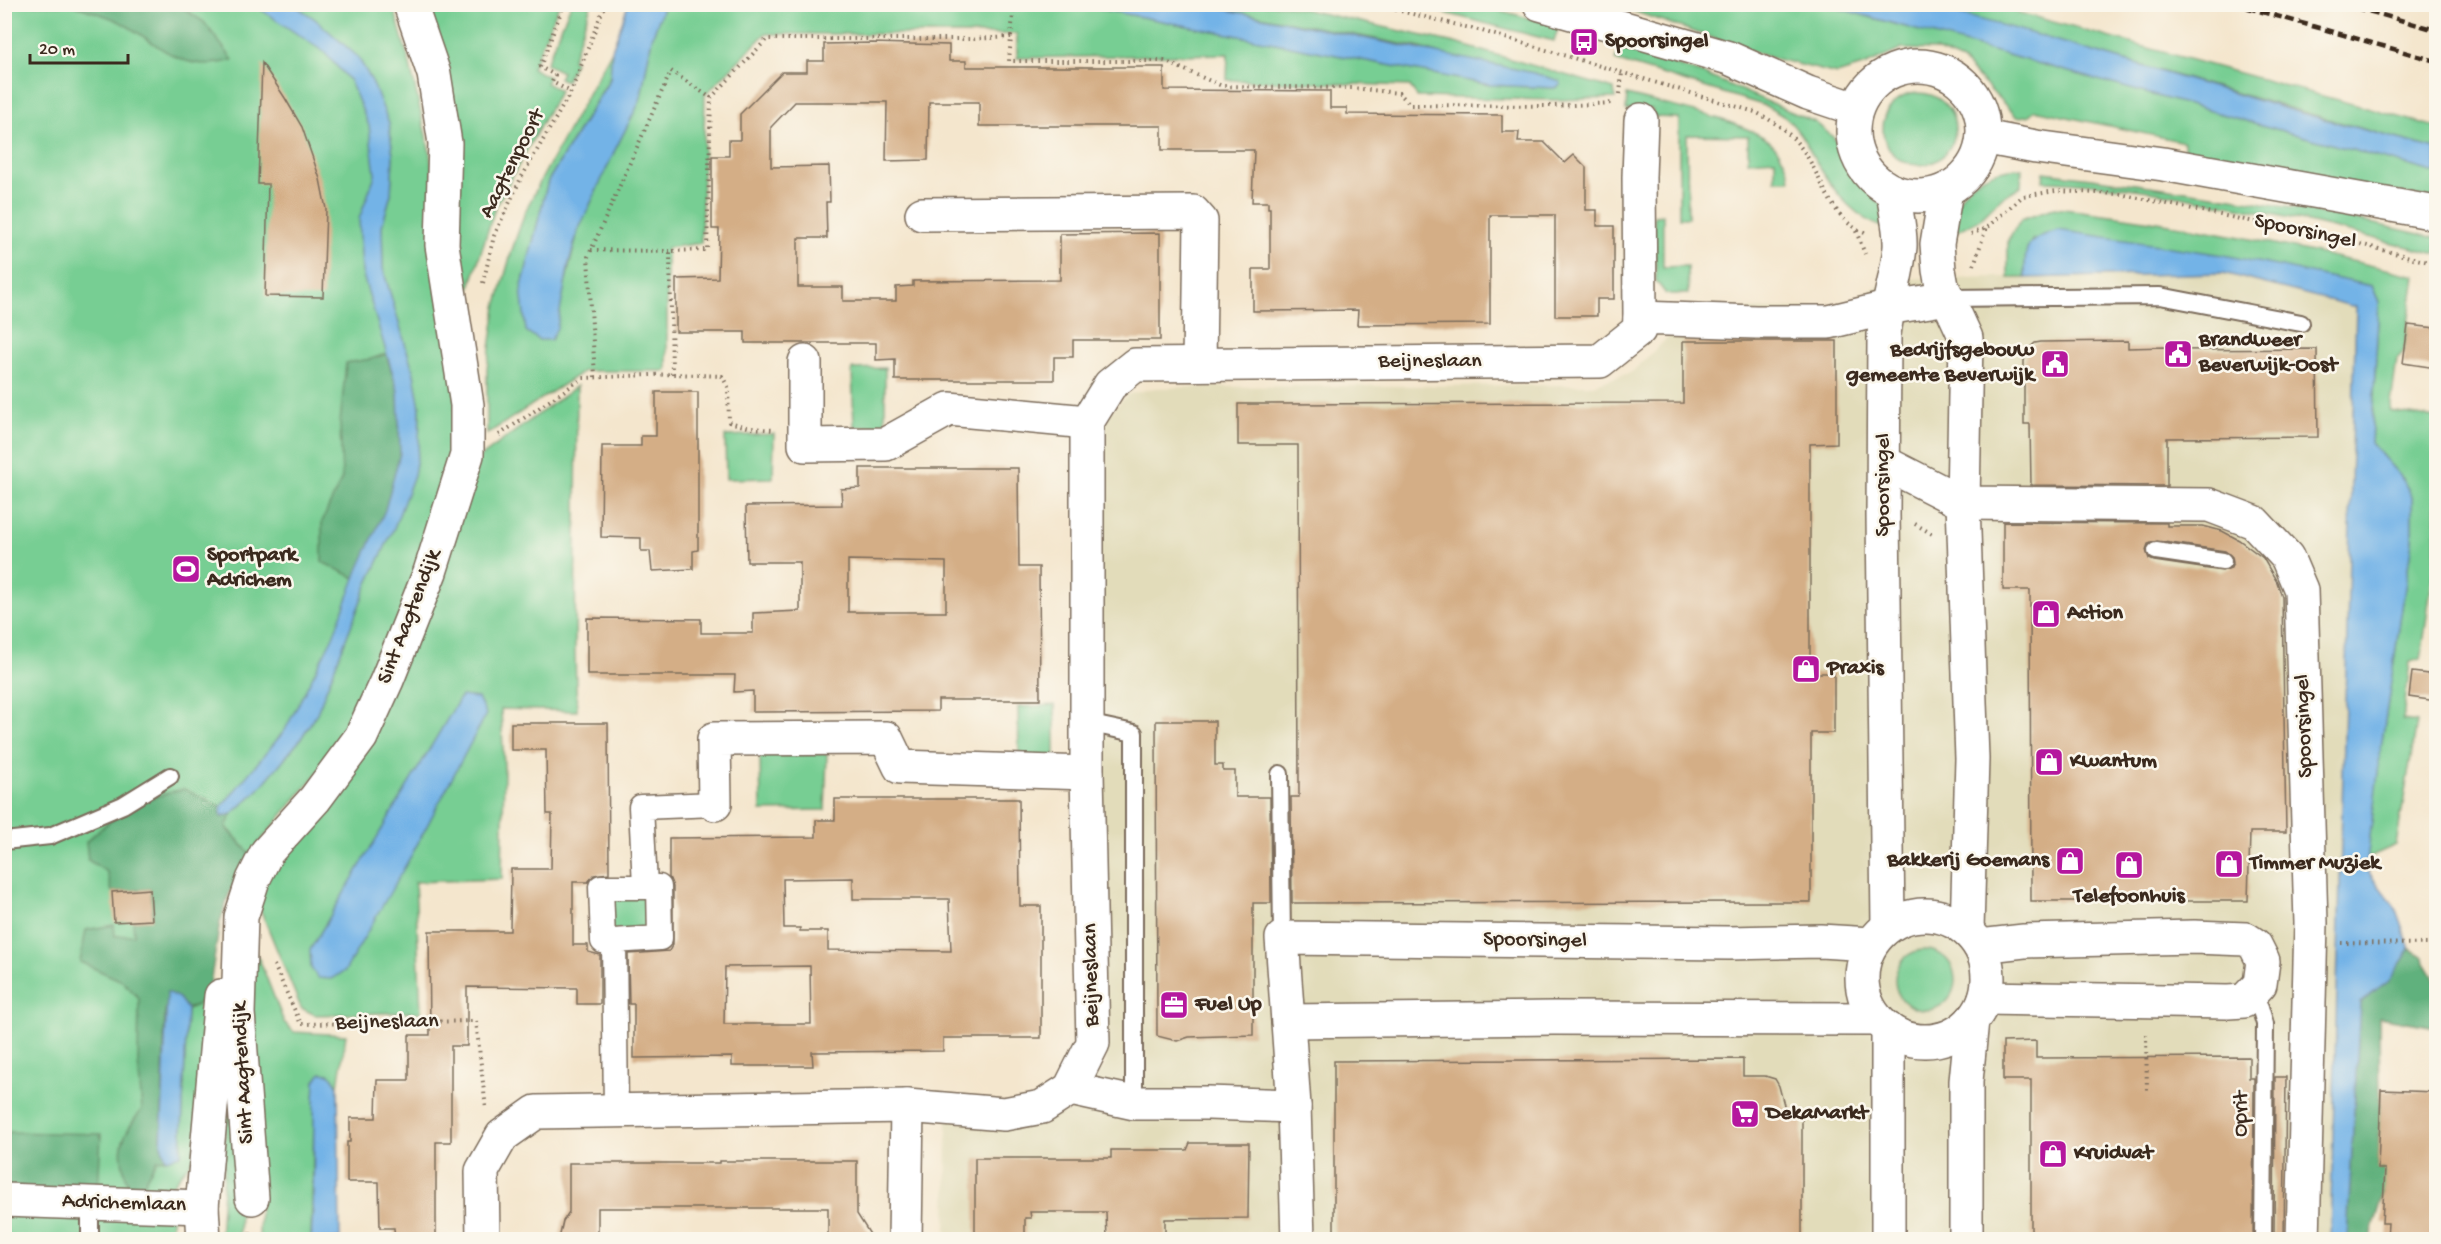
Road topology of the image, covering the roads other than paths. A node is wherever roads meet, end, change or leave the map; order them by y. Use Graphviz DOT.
graph roads {
  1 [pos="410,4"];
  2 [pos="1540,4"];
  3 [pos="1856,109"];
  4 [pos="1630,112"];
  5 [pos="1983,137"];
  6 [pos="1946,190"];
  7 [pos="1893,191"];
  8 [pos="922,213"];
  9 [pos="2436,213"];
  10 [pos="1948,298"];
  11 [pos="1887,308"];
  12 [pos="1640,318"];
  13 [pos="2301,323"];
  14 [pos="805,362"];
  15 [pos="1199,364"];
  16 [pos="1087,422"];
  17 [pos="1885,463"];
  18 [pos="1963,503"];
  19 [pos="2156,551"];
  20 [pos="2223,561"];
  21 [pos="1087,723"];
  22 [pos="1087,774"];
  23 [pos="1280,774"];
  24 [pos="170,776"];
  25 [pos="715,804"];
  26 [pos="4,841"];
  27 [pos="645,885"];
  28 [pos="241,917"];
  29 [pos="1880,935"];
  30 [pos="1282,938"];
  31 [pos="1973,938"];
  32 [pos="614,941"];
  33 [pos="2244,1000"];
  34 [pos="1979,1009"];
  35 [pos="1288,1021"];
  36 [pos="1882,1024"];
  37 [pos="1070,1089"];
  38 [pos="1134,1103"];
  39 [pos="907,1106"];
  40 [pos="1294,1106"];
  41 [pos="616,1111"];
  42 [pos="252,1198"];
  43 [pos="4,1200"];
  44 [pos="90,1204"];
  45 [pos="202,1207"];
  46 [pos="90,1239"];
  47 [pos="204,1239"];
  48 [pos="483,1239"];
  49 [pos="905,1239"];
  50 [pos="1298,1239"];
  51 [pos="1888,1239"];
  52 [pos="1966,1239"];
  53 [pos="2263,1239"];
  54 [pos="2304,1239"];
  1 -- 28 [label="street, Sint Aagtendijk"];
  2 -- 3 [label="street"];
  3 -- 5 [label="street"];
  3 -- 7 [label="street"];
  4 -- 12 [label="street"];
  5 -- 6 [label="street"];
  5 -- 9 [label="street, Spoorsingel"];
  6 -- 7 [label="street"];
  6 -- 10 [label="street"];
  7 -- 11 [label="street, Spoorsingel"];
  8 -- 15 [label="street"];
  10 -- 11 [label="street"];
  10 -- 13 [label="lane"];
  10 -- 18 [label="street"];
  11 -- 12 [label="street"];
  11 -- 17 [label="street, Spoorsingel"];
  12 -- 15 [label="street, Beijneslaan"];
  14 -- 16 [label="street"];
  15 -- 16 [label="street, Beijneslaan"];
  16 -- 21 [label="street, Beijneslaan"];
  17 -- 18 [label="street"];
  17 -- 29 [label="street, Spoorsingel"];
  18 -- 31 [label="street"];
  18 -- 54 [label="street, Spoorsingel"];
  19 -- 20 [label="lane"];
  21 -- 22 [label="street, Beijneslaan"];
  21 -- 38 [label="lane, Beijneslaan"];
  22 -- 25 [label="street"];
  22 -- 37 [label="street, Beijneslaan"];
  23 -- 30 [label="lane"];
  24 -- 26 [label="lane"];
  25 -- 27 [label="street"];
  27 -- 32 [label="street"];
  27 -- 32 [label="street"];
  28 -- 42 [label="street, Sint Aagtendijk"];
  28 -- 45 [label="street, Adrichemlaan"];
  29 -- 30 [label="street, Spoorsingel"];
  29 -- 31 [label="street, Spoorsingel"];
  29 -- 36 [label="street, Spoorsingel"];
  30 -- 35 [label="street"];
  31 -- 33 [label="street"];
  31 -- 34 [label="street"];
  32 -- 41 [label="street"];
  33 -- 34 [label="street"];
  33 -- 53 [label="lane, Oprit"];
  34 -- 36 [label="street"];
  34 -- 52 [label="street"];
  35 -- 36 [label="street"];
  35 -- 40 [label="street"];
  36 -- 51 [label="street, Spoorsingel"];
  37 -- 38 [label="street"];
  37 -- 39 [label="street"];
  38 -- 40 [label="street"];
  39 -- 41 [label="street"];
  39 -- 49 [label="street"];
  40 -- 50 [label="street"];
  41 -- 48 [label="street"];
  43 -- 44 [label="street, Adrichemlaan"];
  44 -- 45 [label="street, Adrichemlaan"];
  44 -- 46 [label="lane"];
  45 -- 47 [label="street"];
}
